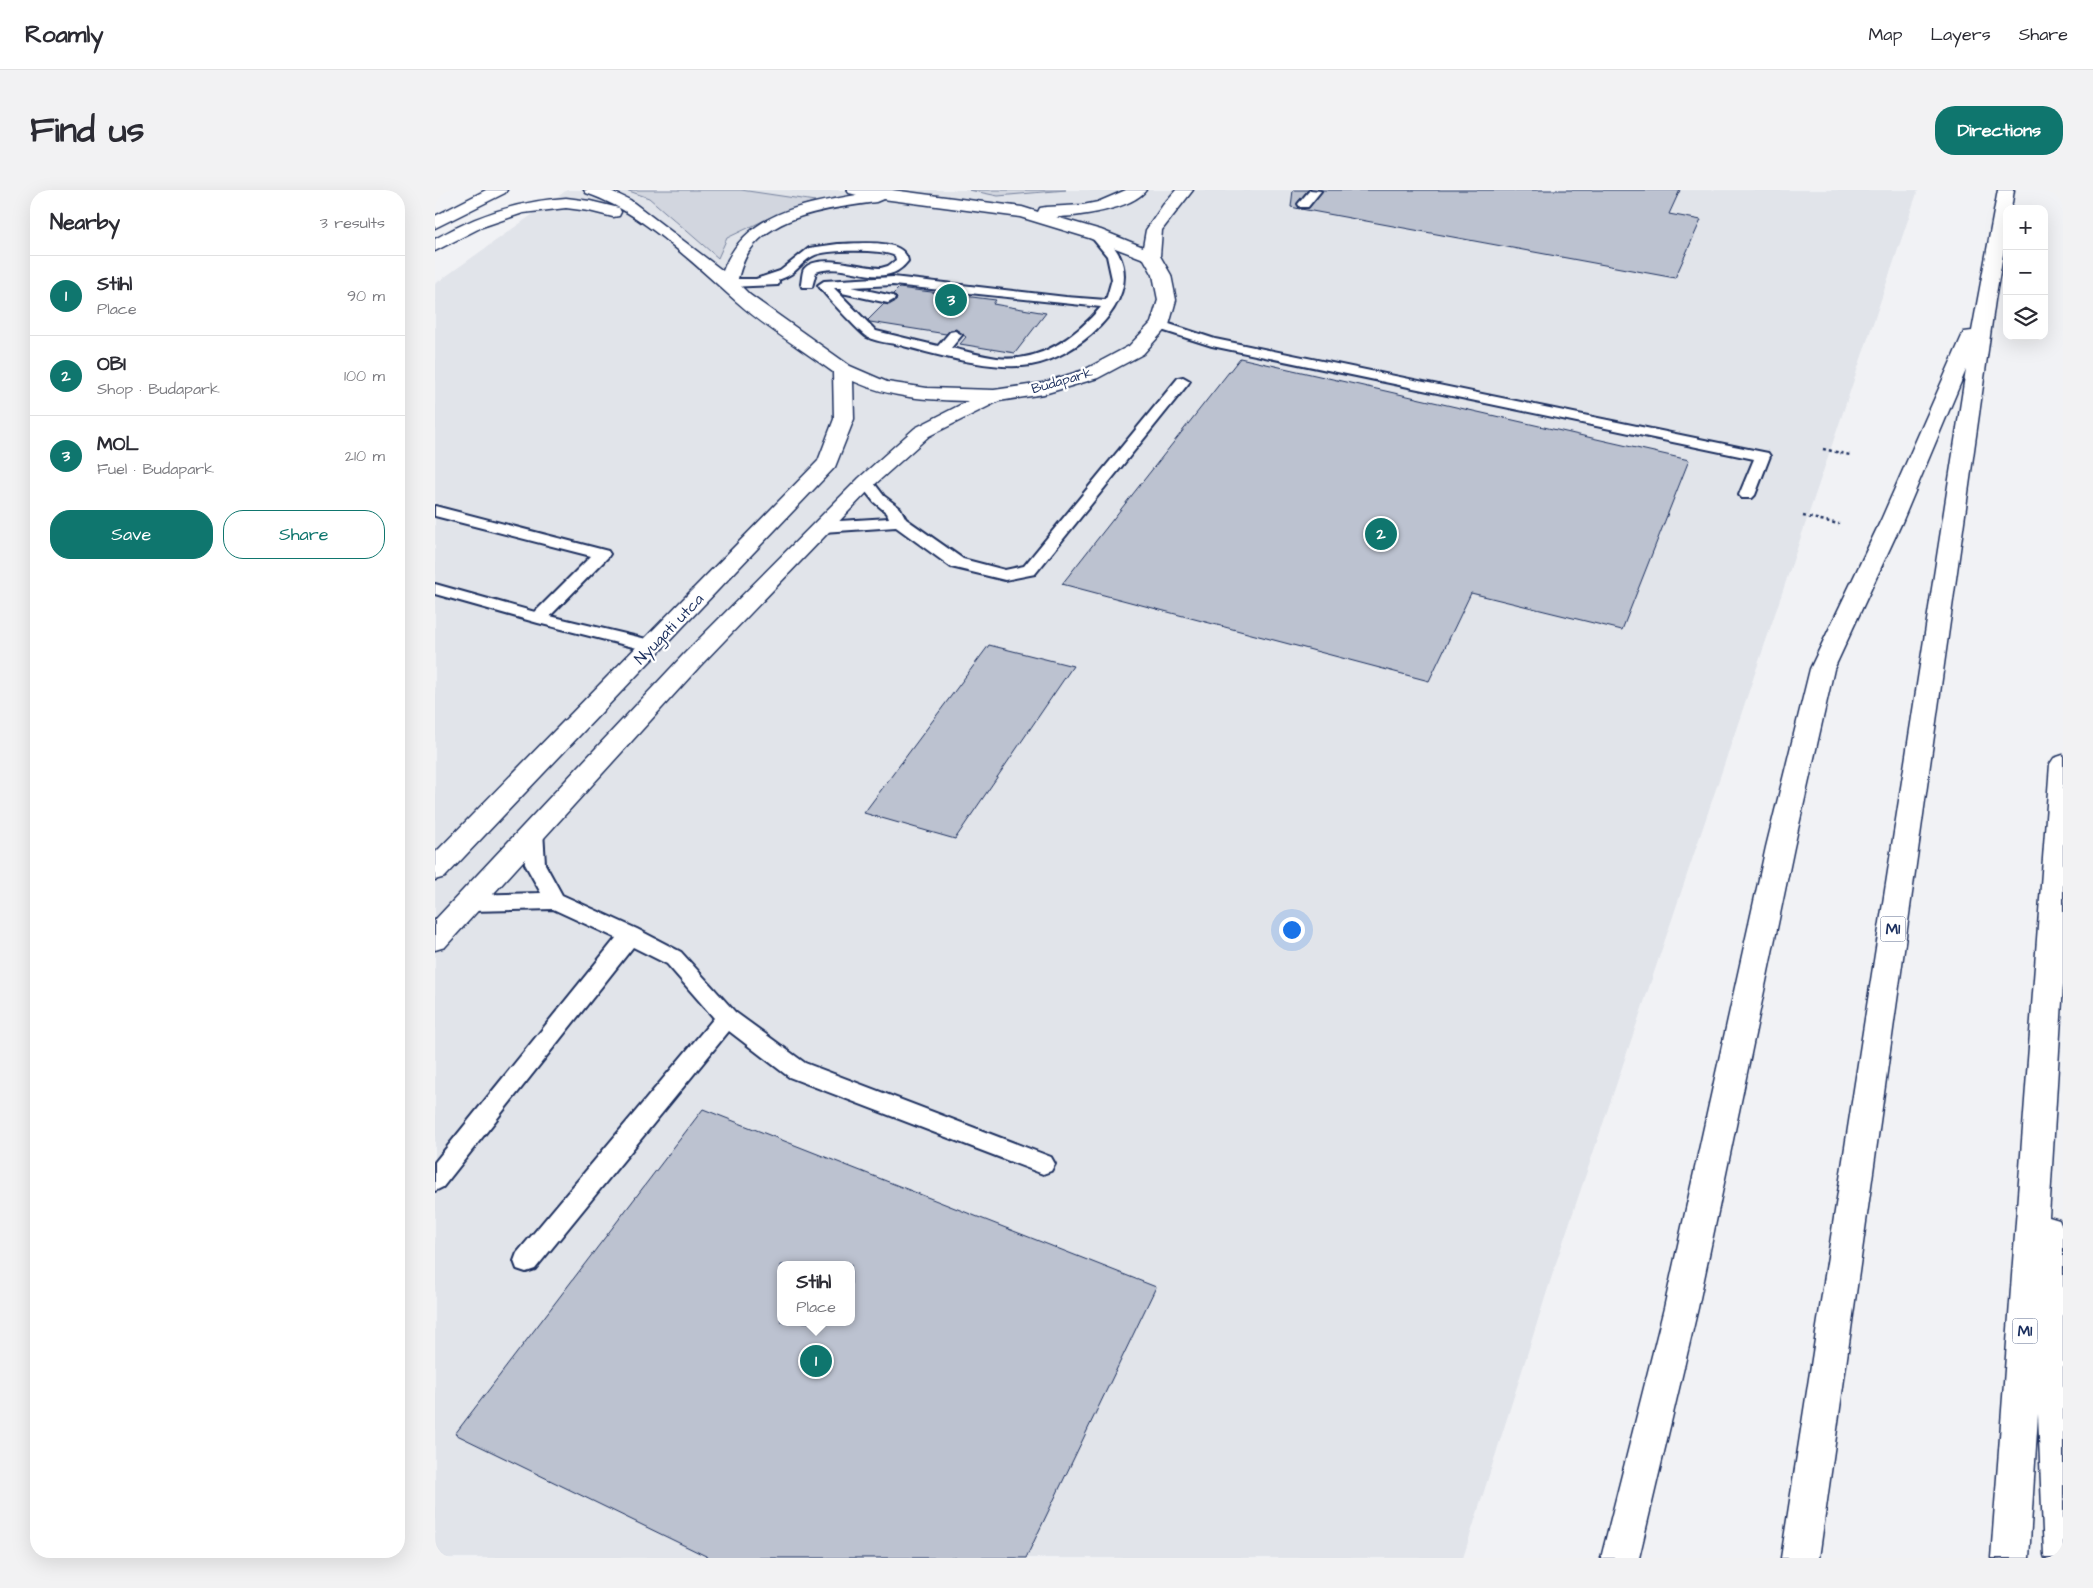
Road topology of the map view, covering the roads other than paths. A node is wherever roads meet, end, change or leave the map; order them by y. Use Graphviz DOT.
graph roads {
  1 [pos="499,190"];
  2 [pos="591,190"];
  3 [pos="855,190"];
  4 [pos="1138,190"];
  5 [pos="1185,190"];
  6 [pos="1315,190"];
  7 [pos="2005,190"];
  8 [pos="890,195"];
  9 [pos="1304,204"];
  10 [pos="1022,212"];
  11 [pos="435,223"];
  12 [pos="659,228"];
  13 [pos="1095,234"];
  14 [pos="435,246"];
  15 [pos="1151,256"];
  16 [pos="761,281"];
  17 [pos="728,282"];
  18 [pos="807,284"];
  19 [pos="824,285"];
  20 [pos="888,299"];
  21 [pos="1986,300"];
  22 [pos="1111,304"];
  23 [pos="1160,325"];
  24 [pos="955,335"];
  25 [pos="941,351"];
  26 [pos="843,370"];
  27 [pos="1183,381"];
  28 [pos="994,396"];
  29 [pos="866,482"];
  30 [pos="1747,495"];
  31 [pos="439,515"];
  32 [pos="899,522"];
  33 [pos="823,527"];
  34 [pos="435,589"];
  35 [pos="538,618"];
  36 [pos="653,646"];
  37 [pos="2063,764"];
  38 [pos="537,826"];
  39 [pos="439,867"];
  40 [pos="555,901"];
  41 [pos="469,903"];
  42 [pos="630,935"];
  43 [pos="435,939"];
  44 [pos="727,1018"];
  45 [pos="2041,1105"];
  46 [pos="1043,1164"];
  47 [pos="435,1180"];
  48 [pos="526,1260"];
  49 [pos="2063,1555"];
  50 [pos="1620,1558"];
  51 [pos="1800,1558"];
  52 [pos="2010,1558"];
  1 -- 11 [label="main road"];
  2 -- 12 [label="main road"];
  3 -- 8 [label="main road"];
  4 -- 10 [label="main road"];
  5 -- 15 [label="main road"];
  6 -- 9 [label="lane"];
  7 -- 21 [label="main road, M1"];
  8 -- 10 [label="main road"];
  8 -- 17 [label="main road"];
  10 -- 13 [label="main road"];
  12 -- 14 [label="main road"];
  12 -- 17 [label="main road"];
  13 -- 15 [label="main road"];
  13 -- 22 [label="lane"];
  15 -- 23 [label="main road, Budapark"];
  16 -- 17 [label="lane"];
  16 -- 18 [label="lane"];
  16 -- 18 [label="lane"];
  17 -- 26 [label="main road"];
  18 -- 19 [label="lane"];
  19 -- 20 [label="lane"];
  19 -- 22 [label="lane"];
  19 -- 25 [label="lane"];
  21 -- 50 [label="main road"];
  21 -- 51 [label="main road, M1"];
  22 -- 25 [label="lane"];
  23 -- 28 [label="main road, Budapark"];
  23 -- 30 [label="lane"];
  24 -- 25 [label="lane"];
  26 -- 28 [label="main road"];
  26 -- 36 [label="main road, Nyugati utca"];
  27 -- 32 [label="lane"];
  28 -- 29 [label="main road"];
  29 -- 32 [label="lane"];
  29 -- 33 [label="main road"];
  31 -- 35 [label="lane"];
  32 -- 33 [label="lane"];
  33 -- 38 [label="main road"];
  34 -- 35 [label="lane"];
  35 -- 36 [label="lane"];
  36 -- 39 [label="main road, Nyugati utca"];
  37 -- 45 [label="main road, M1"];
  38 -- 40 [label="lane"];
  38 -- 41 [label="main road"];
  40 -- 41 [label="lane"];
  40 -- 42 [label="lane"];
  41 -- 43 [label="main road"];
  42 -- 44 [label="lane"];
  42 -- 47 [label="lane"];
  44 -- 46 [label="lane"];
  44 -- 48 [label="lane"];
  45 -- 49 [label="main road"];
  45 -- 52 [label="main road, M1"];
}
